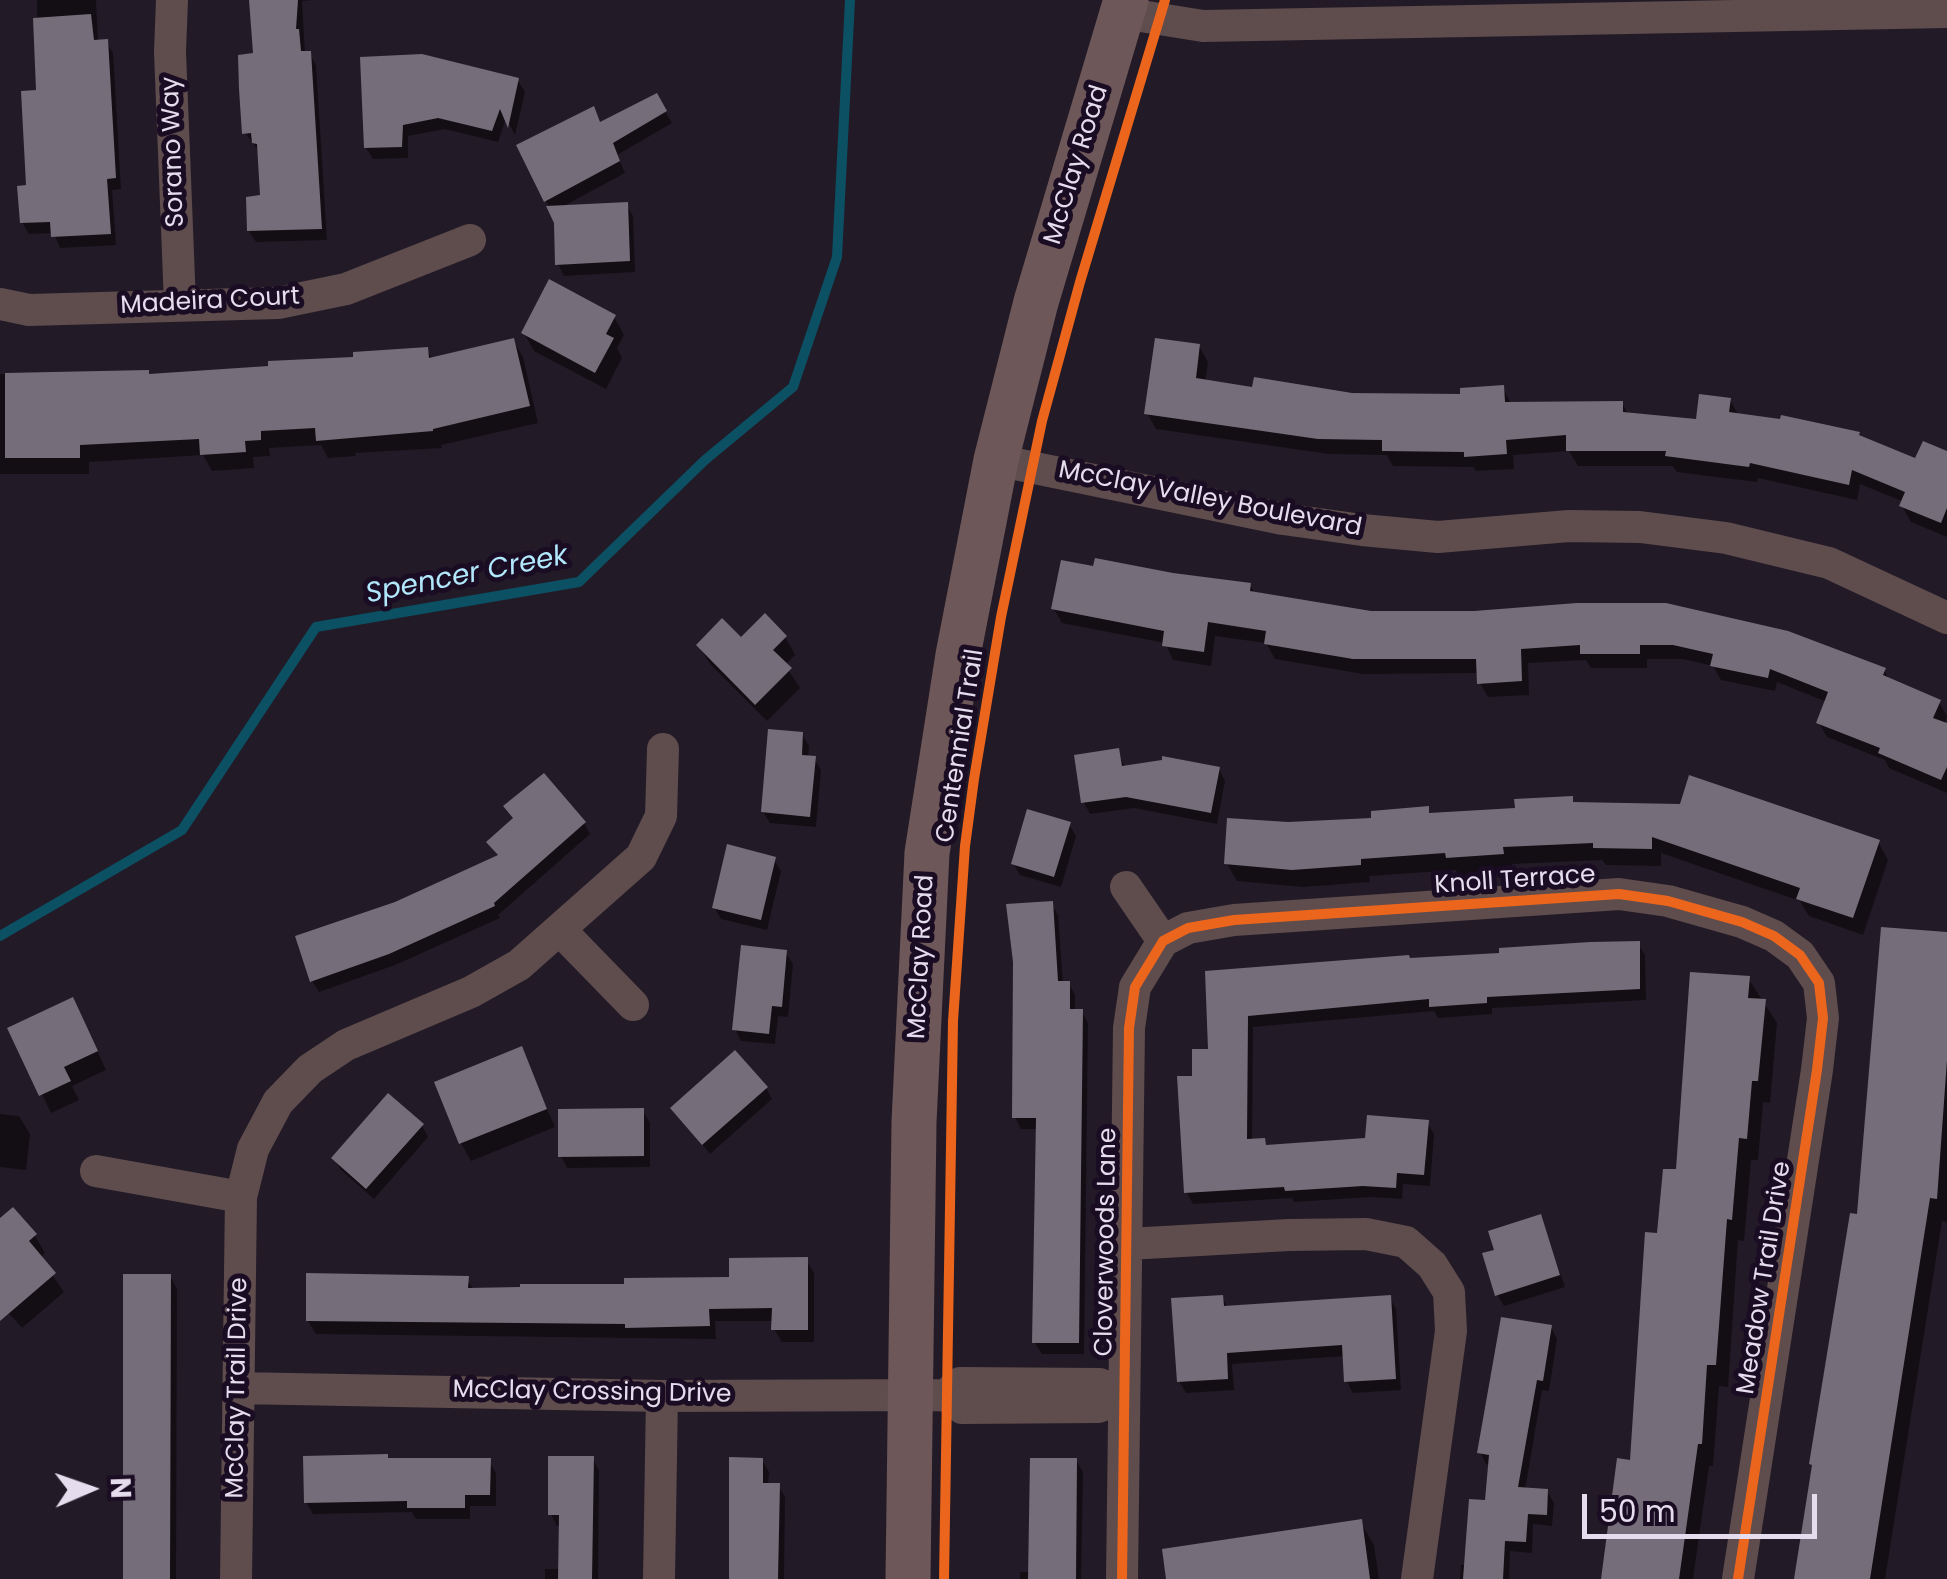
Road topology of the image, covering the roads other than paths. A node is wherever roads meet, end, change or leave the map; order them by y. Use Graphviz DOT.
graph roads {
  1 [pos="172,0"];
  2 [pos="1124,7"];
  3 [pos="1947,12"];
  4 [pos="470,240"];
  5 [pos="0,304"];
  6 [pos="180,304"];
  7 [pos="996,460"];
  8 [pos="1947,618"];
  9 [pos="663,749"];
  10 [pos="1126,887"];
  11 [pos="560,930"];
  12 [pos="1176,934"];
  13 [pos="1819,984"];
  14 [pos="633,1005"];
  15 [pos="96,1171"];
  16 [pos="241,1197"];
  17 [pos="1128,1244"];
  18 [pos="238,1388"];
  19 [pos="928,1395"];
  20 [pos="662,1396"];
  21 [pos="1124,1397"];
  22 [pos="236,1579"];
  23 [pos="659,1579"];
  24 [pos="908,1579"];
  25 [pos="1122,1579"];
  26 [pos="1417,1579"];
  27 [pos="1738,1579"];
  1 -- 6 [label="street, Sorano Way"];
  2 -- 3 [label="street"];
  2 -- 7 [label="main road, McClay Road"];
  4 -- 6 [label="street, Madeira Court"];
  5 -- 6 [label="street, Madeira Court"];
  7 -- 8 [label="street, McClay Valley Boulevard"];
  7 -- 19 [label="main road, McClay Road"];
  9 -- 11 [label="street, McClay Trail Drive"];
  10 -- 12 [label="street"];
  11 -- 14 [label="street"];
  11 -- 16 [label="street, McClay Trail Drive"];
  12 -- 13 [label="street, Knoll Terrace"];
  12 -- 17 [label="street, Cloverwoods Lane"];
  13 -- 27 [label="street, Meadow Trail Drive"];
  15 -- 16 [label="street"];
  16 -- 18 [label="street, McClay Trail Drive"];
  17 -- 21 [label="street, Cloverwoods Lane"];
  17 -- 26 [label="street"];
  18 -- 20 [label="street, McClay Crossing Drive"];
  18 -- 22 [label="street, McClay Trail Drive"];
  19 -- 20 [label="street, McClay Crossing Drive"];
  19 -- 21 [label="street, McClay Crossing Drive"];
  19 -- 24 [label="main road, McClay Road"];
  20 -- 23 [label="street"];
  21 -- 25 [label="street, Cloverwoods Lane"];
}
